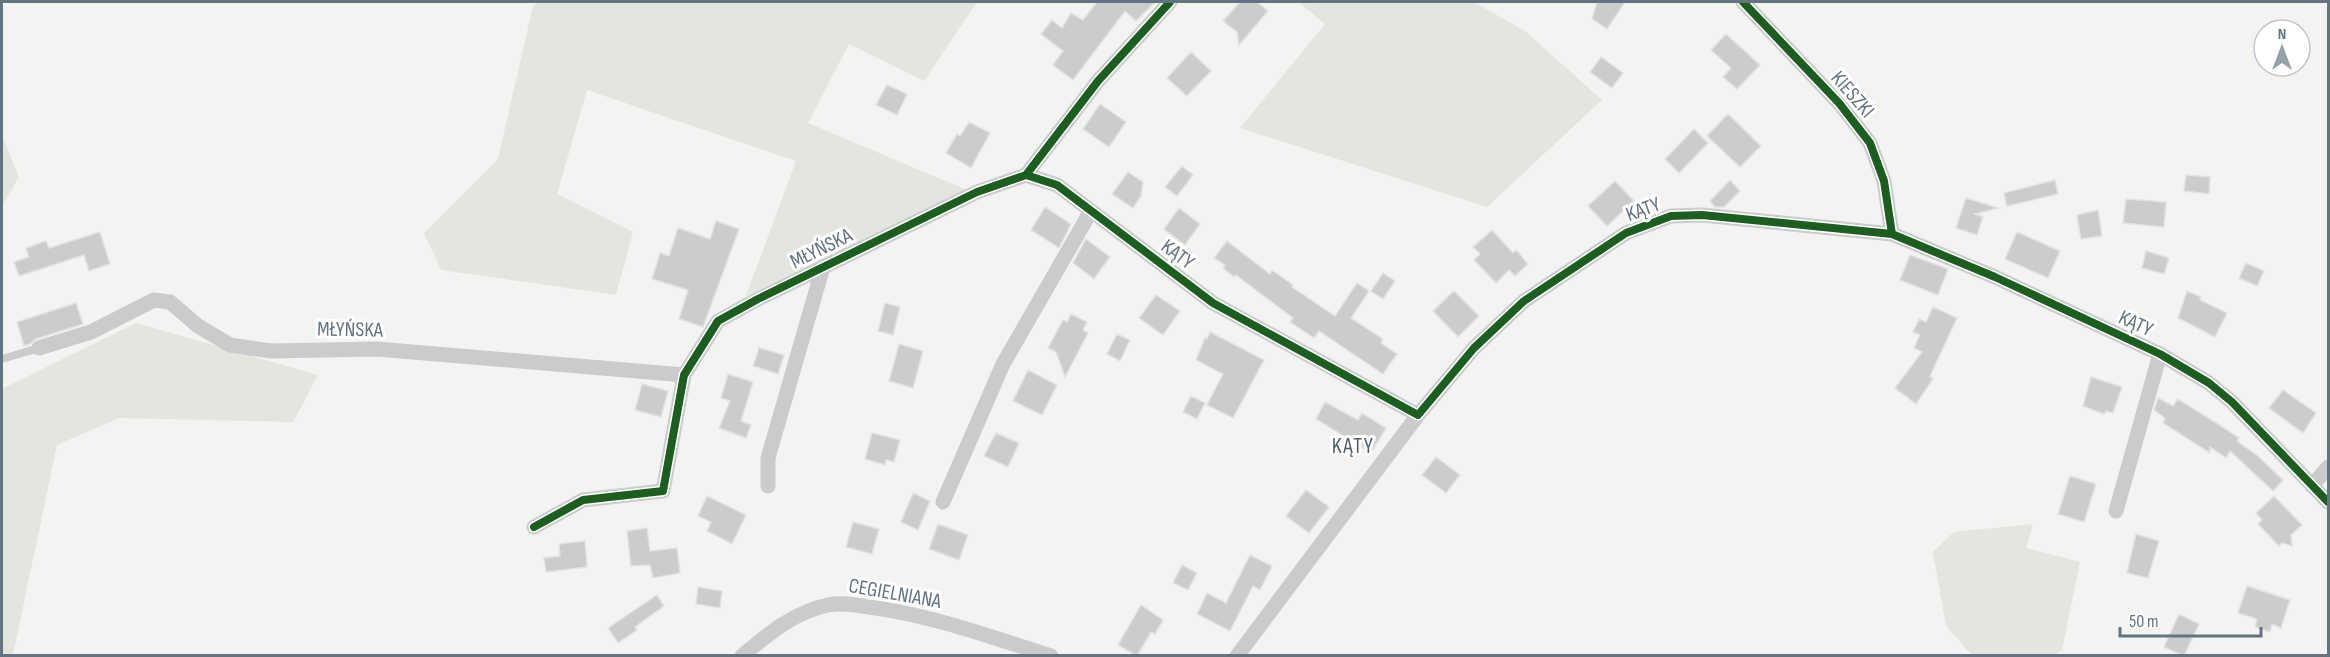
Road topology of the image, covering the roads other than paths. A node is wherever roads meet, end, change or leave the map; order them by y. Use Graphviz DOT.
graph roads {
  1 [pos="1170,2"];
  2 [pos="1743,2"];
  3 [pos="1026,175"];
  4 [pos="1091,211"];
  5 [pos="1892,234"];
  6 [pos="823,267"];
  7 [pos="39,348"];
  8 [pos="2160,354"];
  9 [pos="2,359"];
  10 [pos="684,375"];
  11 [pos="1418,415"];
  12 [pos="2328,467"];
  13 [pos="768,486"];
  14 [pos="2312,486"];
  15 [pos="944,502"];
  16 [pos="2328,502"];
  17 [pos="2116,511"];
  18 [pos="534,527"];
  19 [pos="742,656"];
  20 [pos="1051,656"];
  21 [pos="1237,656"];
  1 -- 3 [label="street"];
  2 -- 5 [label="street, KIESZKI"];
  3 -- 4 [label="street, KĄTY"];
  3 -- 6 [label="street, MŁYŃSKA"];
  4 -- 11 [label="street, KĄTY"];
  4 -- 15 [label="street"];
  5 -- 8 [label="street, KĄTY"];
  5 -- 11 [label="street, KĄTY"];
  6 -- 10 [label="street, MŁYŃSKA"];
  6 -- 13 [label="street"];
  7 -- 9 [label="lane"];
  7 -- 10 [label="street, MŁYŃSKA"];
  8 -- 14 [label="street, KĄTY"];
  8 -- 17 [label="street"];
  10 -- 18 [label="street, MŁYŃSKA"];
  11 -- 21 [label="street"];
  12 -- 14 [label="street"];
  14 -- 16 [label="street, KĄTY"];
  19 -- 20 [label="street, CEGIELNIANA"];
}
